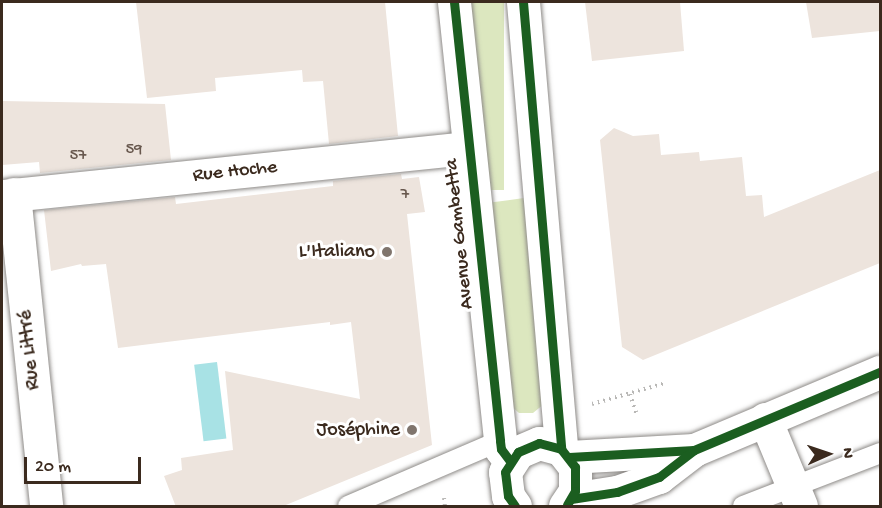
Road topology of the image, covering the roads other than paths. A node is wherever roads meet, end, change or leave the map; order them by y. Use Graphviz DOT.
graph roads {
  1 [pos="453,2"];
  2 [pos="523,2"];
  3 [pos="469,148"];
  4 [pos="8,195"];
  5 [pos="880,372"];
  6 [pos="765,419"];
  7 [pos="694,450"];
  8 [pos="565,453"];
  9 [pos="880,453"];
  10 [pos="503,480"];
  11 [pos="797,497"];
  12 [pos="568,503"];
  13 [pos="46,507"];
  14 [pos="348,507"];
  15 [pos="743,507"];
  1 -- 3 [label="street, Avenue Gambetta"];
  2 -- 8 [label="street"];
  3 -- 4 [label="street, Rue Hoche"];
  3 -- 10 [label="street, Avenue Gambetta"];
  4 -- 13 [label="street, Rue Littré"];
  5 -- 6 [label="street"];
  6 -- 7 [label="street"];
  6 -- 11 [label="street"];
  7 -- 8 [label="street"];
  7 -- 12 [label="street"];
  8 -- 10 [label="street"];
  8 -- 12 [label="street"];
  9 -- 11 [label="lane"];
  10 -- 14 [label="lane"];
  11 -- 15 [label="lane"];
}
